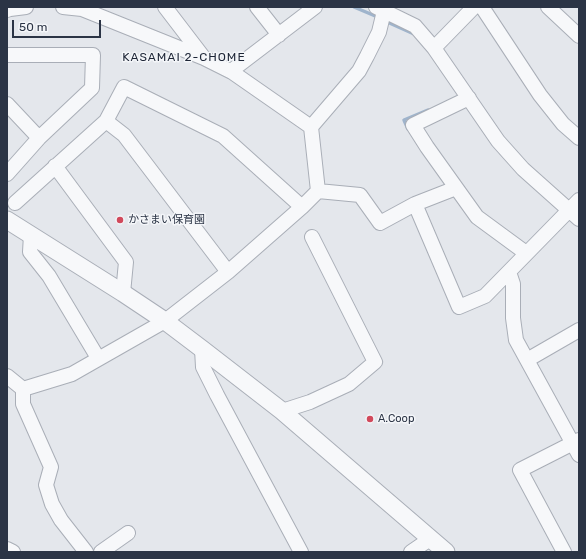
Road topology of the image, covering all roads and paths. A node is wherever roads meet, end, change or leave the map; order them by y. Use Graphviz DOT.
graph roads {
  1 [pos="26,7"];
  2 [pos="63,7"];
  3 [pos="166,7"];
  4 [pos="257,7"];
  5 [pos="315,7"];
  6 [pos="474,7"];
  7 [pos="482,7"];
  8 [pos="548,7"];
  9 [pos="83,8"];
  10 [pos="381,8"];
  11 [pos="7,10"];
  12 [pos="279,35"];
  13 [pos="579,36"];
  14 [pos="434,48"];
  15 [pos="7,55"];
  16 [pos="204,58"];
  17 [pos="230,71"];
  18 [pos="469,98"];
  19 [pos="7,104"];
  20 [pos="106,121"];
  21 [pos="311,127"];
  22 [pos="39,138"];
  23 [pos="579,138"];
  24 [pos="55,166"];
  25 [pos="7,174"];
  26 [pos="456,188"];
  27 [pos="318,191"];
  28 [pos="579,200"];
  29 [pos="15,203"];
  30 [pos="415,204"];
  31 [pos="302,207"];
  32 [pos="574,215"];
  33 [pos="7,220"];
  34 [pos="31,235"];
  35 [pos="312,237"];
  36 [pos="526,253"];
  37 [pos="228,272"];
  38 [pos="509,272"];
  39 [pos="123,293"];
  40 [pos="165,322"];
  41 [pos="579,330"];
  42 [pos="202,349"];
  43 [pos="98,358"];
  44 [pos="527,360"];
  45 [pos="7,376"];
  46 [pos="23,389"];
  47 [pos="282,411"];
  48 [pos="577,446"];
  49 [pos="128,533"];
  50 [pos="430,539"];
  51 [pos="7,550"];
  52 [pos="13,552"];
  53 [pos="86,552"];
  54 [pos="100,552"];
  55 [pos="301,552"];
  56 [pos="411,552"];
  57 [pos="446,552"];
  58 [pos="564,552"];
  1 -- 11 [label="street"];
  2 -- 9 [label="street"];
  3 -- 16 [label="street"];
  4 -- 12 [label="street"];
  5 -- 12 [label="street"];
  6 -- 14 [label="street"];
  7 -- 23 [label="street"];
  8 -- 13 [label="street"];
  9 -- 16 [label="street"];
  10 -- 14 [label="street"];
  10 -- 21 [label="street"];
  12 -- 17 [label="street"];
  14 -- 18 [label="street"];
  15 -- 22 [label="street"];
  16 -- 17 [label="street"];
  17 -- 21 [label="street"];
  18 -- 26 [label="street"];
  18 -- 32 [label="street"];
  19 -- 22 [label="street"];
  20 -- 24 [label="street"];
  20 -- 31 [label="street"];
  20 -- 37 [label="street"];
  21 -- 27 [label="street"];
  22 -- 25 [label="street"];
  24 -- 29 [label="street"];
  24 -- 39 [label="street"];
  26 -- 30 [label="street"];
  26 -- 36 [label="street"];
  27 -- 30 [label="street"];
  27 -- 31 [label="street"];
  28 -- 32 [label="street"];
  30 -- 38 [label="street"];
  31 -- 37 [label="street"];
  32 -- 36 [label="street"];
  33 -- 34 [label="street"];
  34 -- 39 [label="street"];
  34 -- 43 [label="street"];
  35 -- 47 [label="street"];
  36 -- 38 [label="street"];
  37 -- 40 [label="street"];
  38 -- 44 [label="street"];
  39 -- 40 [label="street"];
  40 -- 42 [label="street"];
  40 -- 43 [label="street"];
  41 -- 44 [label="street"];
  42 -- 47 [label="street"];
  42 -- 55 [label="street"];
  43 -- 46 [label="street"];
  44 -- 48 [label="street"];
  45 -- 46 [label="street"];
  46 -- 53 [label="street"];
  47 -- 50 [label="street"];
  48 -- 58 [label="street"];
  49 -- 54 [label="street"];
  50 -- 56 [label="street"];
  50 -- 57 [label="street"];
  51 -- 52 [label="street"];
}
